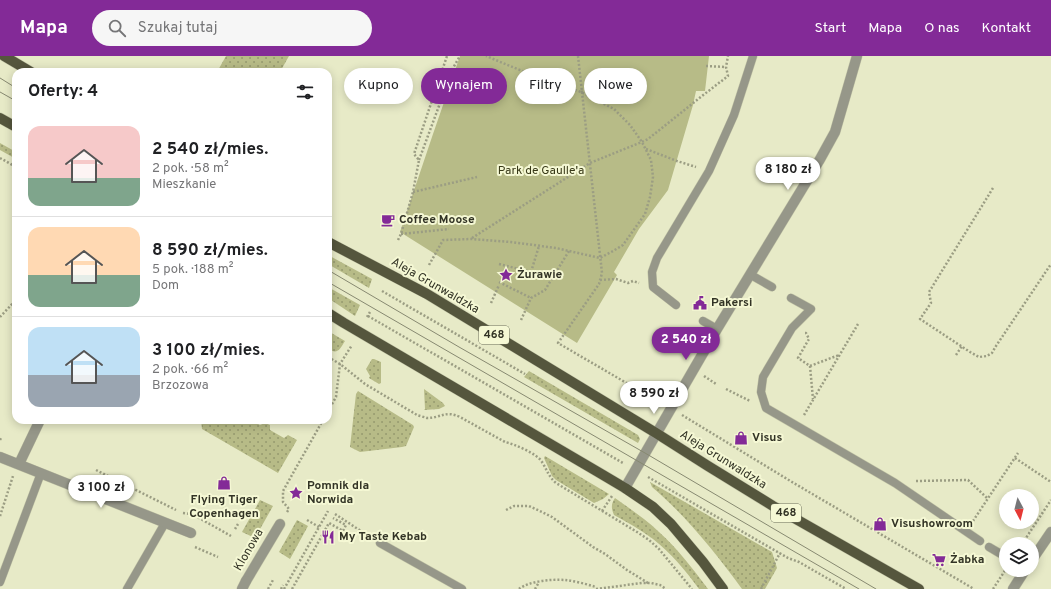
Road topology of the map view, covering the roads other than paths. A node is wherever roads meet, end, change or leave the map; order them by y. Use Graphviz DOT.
graph roads {
  1 [pos="4,56"];
  2 [pos="753,56"];
  3 [pos="857,56"];
  4 [pos="24,68"];
  5 [pos="0,118"];
  6 [pos="12,125"];
  7 [pos="332,244"];
  8 [pos="751,275"];
  9 [pos="772,286"];
  10 [pos="790,298"];
  11 [pos="676,306"];
  12 [pos="332,316"];
  13 [pos="703,321"];
  14 [pos="717,329"];
  15 [pos="38,424"];
  16 [pos="656,433"];
  17 [pos="0,457"];
  18 [pos="17,468"];
  19 [pos="42,473"];
  20 [pos="625,488"];
  21 [pos="165,523"];
  22 [pos="280,524"];
  23 [pos="1051,532"];
  24 [pos="191,533"];
  25 [pos="980,541"];
  26 [pos="380,543"];
  27 [pos="989,547"];
  28 [pos="1039,550"];
  29 [pos="999,553"];
  30 [pos="1021,577"];
  31 [pos="0,582"];
  32 [pos="244,585"];
  33 [pos="127,589"];
  34 [pos="462,589"];
  35 [pos="723,589"];
  36 [pos="919,589"];
  37 [pos="1013,589"];
  1 -- 4 [label="main road"];
  2 -- 11 [label="lane"];
  3 -- 8 [label="street"];
  5 -- 6 [label="main road"];
  7 -- 16 [label="main road, Aleja Grunwaldzka / 468"];
  8 -- 9 [label="lane"];
  8 -- 14 [label="street"];
  10 -- 25 [label="lane"];
  12 -- 20 [label="main road"];
  13 -- 14 [label="lane"];
  14 -- 16 [label="street"];
  15 -- 18 [label="street"];
  16 -- 20 [label="street"];
  16 -- 36 [label="main road, Aleja Grunwaldzka / 468"];
  17 -- 18 [label="street"];
  18 -- 19 [label="street"];
  19 -- 21 [label="street"];
  19 -- 31 [label="lane"];
  20 -- 35 [label="main road"];
  21 -- 24 [label="street"];
  21 -- 33 [label="lane"];
  22 -- 32 [label="street, Klonowa"];
  23 -- 28 [label="street"];
  26 -- 34 [label="lane"];
  27 -- 29 [label="lane"];
  30 -- 37 [label="street"];
}
